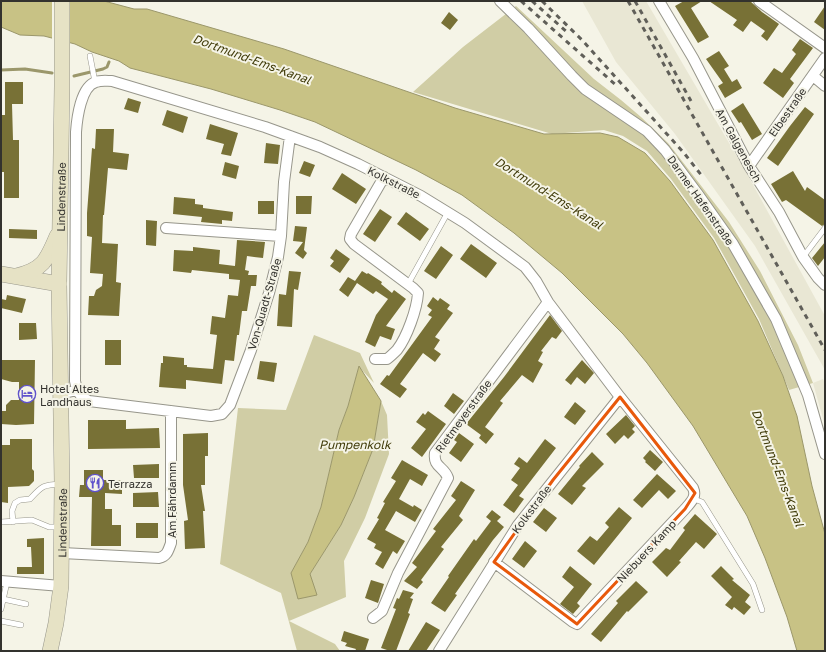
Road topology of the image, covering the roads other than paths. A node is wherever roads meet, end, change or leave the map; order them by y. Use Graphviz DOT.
graph roads {
  1 [pos="62,1"];
  2 [pos="500,1"];
  3 [pos="660,1"];
  4 [pos="759,1"];
  5 [pos="825,48"];
  6 [pos="90,56"];
  7 [pos="825,58"];
  8 [pos="812,76"];
  9 [pos="95,79"];
  10 [pos="825,86"];
  11 [pos="290,136"];
  12 [pos="749,166"];
  13 [pos="384,177"];
  14 [pos="448,212"];
  15 [pos="166,228"];
  16 [pos="825,228"];
  17 [pos="59,231"];
  18 [pos="281,236"];
  19 [pos="803,257"];
  20 [pos="1,274"];
  21 [pos="16,276"];
  22 [pos="59,284"];
  23 [pos="408,284"];
  24 [pos="825,285"];
  25 [pos="548,302"];
  26 [pos="375,359"];
  27 [pos="77,390"];
  28 [pos="60,394"];
  29 [pos="620,397"];
  30 [pos="171,411"];
  31 [pos="825,454"];
  32 [pos="62,484"];
  33 [pos="694,498"];
  34 [pos="1,522"];
  35 [pos="13,522"];
  36 [pos="61,527"];
  37 [pos="62,553"];
  38 [pos="494,562"];
  39 [pos="4,582"];
  40 [pos="61,586"];
  41 [pos="3,599"];
  42 [pos="26,604"];
  43 [pos="1,609"];
  44 [pos="762,610"];
  45 [pos="373,618"];
  46 [pos="1,621"];
  47 [pos="21,625"];
  48 [pos="453,628"];
  49 [pos="50,651"];
  50 [pos="439,651"];
  51 [pos="448,651"];
  1 -- 17 [label="main road, Lindenstraße"];
  2 -- 31 [label="street, Darmer Hafenstraße"];
  3 -- 12 [label="street, Am Galgenesch"];
  4 -- 5 [label="street"];
  6 -- 9 [label="lane"];
  7 -- 8 [label="street, Elbestraße"];
  8 -- 10 [label="street"];
  8 -- 12 [label="street, Elbestraße"];
  9 -- 11 [label="street, Kolkstraße"];
  9 -- 27 [label="street, Lindenstraße"];
  11 -- 13 [label="street, Kolkstraße"];
  11 -- 18 [label="street, Von-Quadt-Straße"];
  12 -- 19 [label="street, Am Galgenesch"];
  13 -- 14 [label="street, Kolkstraße"];
  13 -- 23 [label="street"];
  14 -- 23 [label="lane"];
  14 -- 25 [label="street, Kolkstraße"];
  15 -- 18 [label="street"];
  16 -- 19 [label="lane"];
  17 -- 21 [label="main road"];
  17 -- 22 [label="main road, Lindenstraße"];
  18 -- 30 [label="street, Von-Quadt-Straße"];
  19 -- 24 [label="street, Am Galgenesch"];
  20 -- 21 [label="main road"];
  21 -- 22 [label="main road"];
  22 -- 28 [label="main road, Lindenstraße"];
  23 -- 26 [label="street"];
  25 -- 29 [label="street, Kolkstraße"];
  25 -- 45 [label="street, Rietmeyerstraße"];
  27 -- 28 [label="street"];
  27 -- 30 [label="street, Von-Quadt-Straße"];
  28 -- 32 [label="main road, Lindenstraße"];
  29 -- 33 [label="street, Kolkstraße"];
  29 -- 38 [label="street, Kolkstraße"];
  30 -- 37 [label="street, Am Fährdamm"];
  32 -- 35 [label="lane"];
  32 -- 36 [label="main road, Lindenstraße"];
  33 -- 38 [label="street, Niebuers Kamp"];
  33 -- 44 [label="lane"];
  34 -- 35 [label="lane"];
  35 -- 36 [label="lane"];
  36 -- 37 [label="main road, Lindenstraße"];
  37 -- 40 [label="main road, Lindenstraße"];
  38 -- 48 [label="street, Kolkstraße"];
  39 -- 40 [label="street"];
  39 -- 41 [label="lane"];
  40 -- 49 [label="main road, Lindenstraße"];
  41 -- 42 [label="lane"];
  41 -- 43 [label="lane"];
  46 -- 47 [label="lane"];
  48 -- 50 [label="street, Kolkstraße"];
  48 -- 51 [label="street, Kolkstraße"];
}
